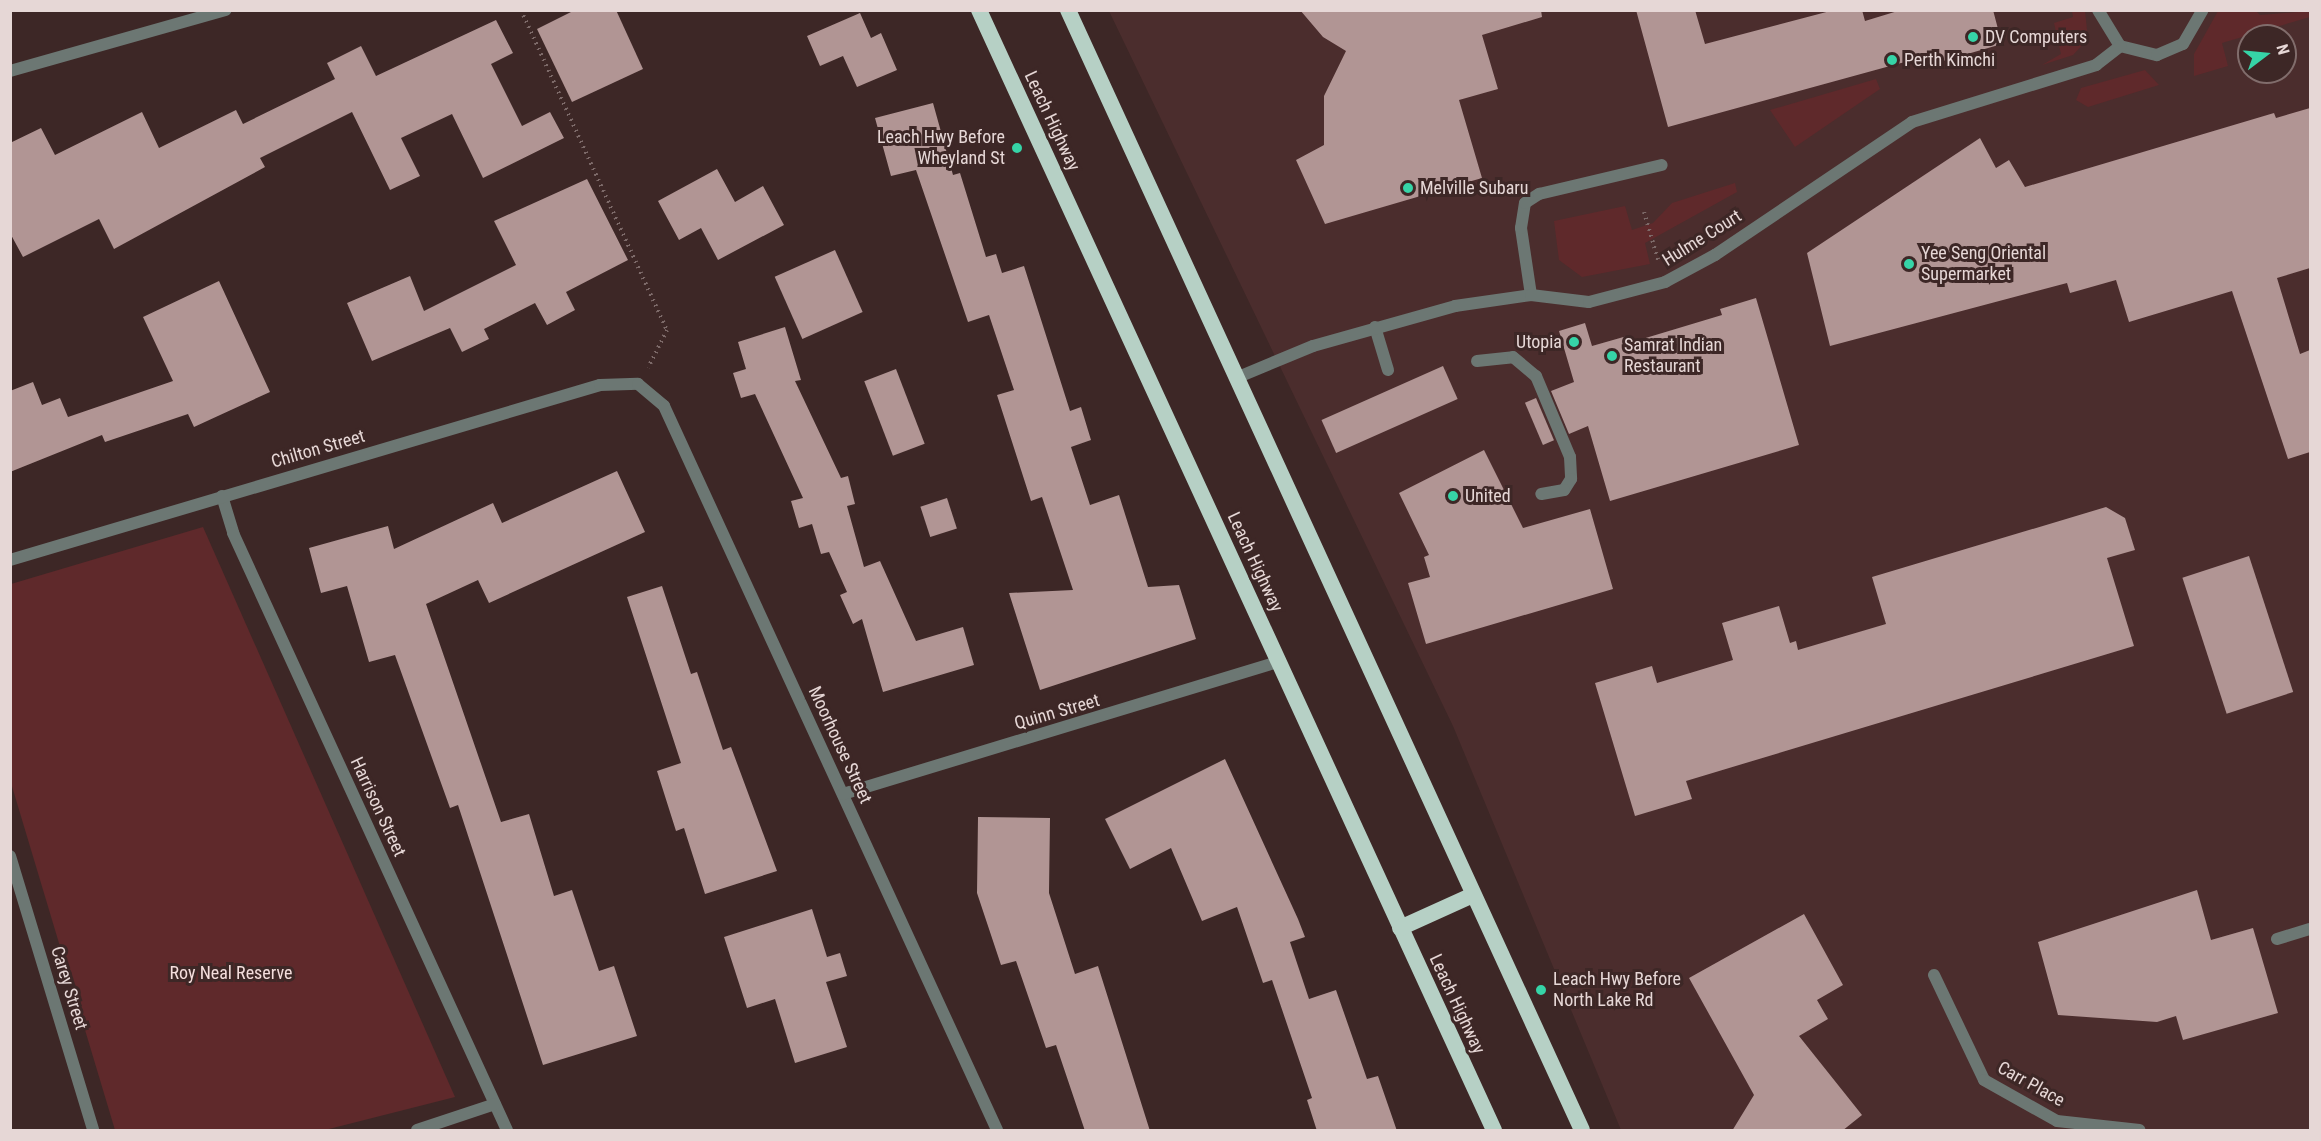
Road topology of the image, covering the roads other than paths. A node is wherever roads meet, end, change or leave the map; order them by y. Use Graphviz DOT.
graph roads {
  1 [pos="226,10"];
  2 [pos="980,10"];
  3 [pos="1068,10"];
  4 [pos="2098,10"];
  5 [pos="2203,10"];
  6 [pos="2120,46"];
  7 [pos="10,71"];
  8 [pos="1662,165"];
  9 [pos="1531,295"];
  10 [pos="1375,327"];
  11 [pos="1477,361"];
  12 [pos="1389,370"];
  13 [pos="1236,378"];
  14 [pos="638,384"];
  15 [pos="1541,494"];
  16 [pos="222,496"];
  17 [pos="10,560"];
  18 [pos="1280,661"];
  19 [pos="843,794"];
  20 [pos="10,856"];
  21 [pos="1473,894"];
  22 [pos="1400,928"];
  23 [pos="2310,929"];
  24 [pos="2277,939"];
  25 [pos="1934,975"];
  26 [pos="495,1104"];
  27 [pos="93,1131"];
  28 [pos="417,1131"];
  29 [pos="507,1131"];
  30 [pos="997,1131"];
  31 [pos="1494,1131"];
  32 [pos="1582,1131"];
  33 [pos="2140,1131"];
  1 -- 7 [label="street"];
  2 -- 18 [label="highway, Leach Highway"];
  3 -- 13 [label="highway"];
  4 -- 6 [label="street"];
  5 -- 6 [label="street"];
  6 -- 9 [label="street, Hulme Court"];
  8 -- 9 [label="street"];
  9 -- 10 [label="street, Hulme Court"];
  10 -- 12 [label="street"];
  10 -- 13 [label="street, Hulme Court"];
  11 -- 15 [label="street"];
  13 -- 21 [label="highway"];
  14 -- 16 [label="street, Chilton Street"];
  14 -- 19 [label="street, Moorhouse Street"];
  16 -- 17 [label="street, Chilton Street"];
  16 -- 26 [label="street, Harrison Street"];
  18 -- 19 [label="street, Quinn Street"];
  18 -- 22 [label="highway, Leach Highway"];
  19 -- 30 [label="street, Moorhouse Street"];
  20 -- 27 [label="street, Carey Street"];
  21 -- 22 [label="highway"];
  21 -- 32 [label="highway"];
  22 -- 31 [label="highway, Leach Highway"];
  23 -- 24 [label="street"];
  25 -- 33 [label="street, Carr Place"];
  26 -- 28 [label="street"];
  26 -- 29 [label="street, Harrison Street"];
}
